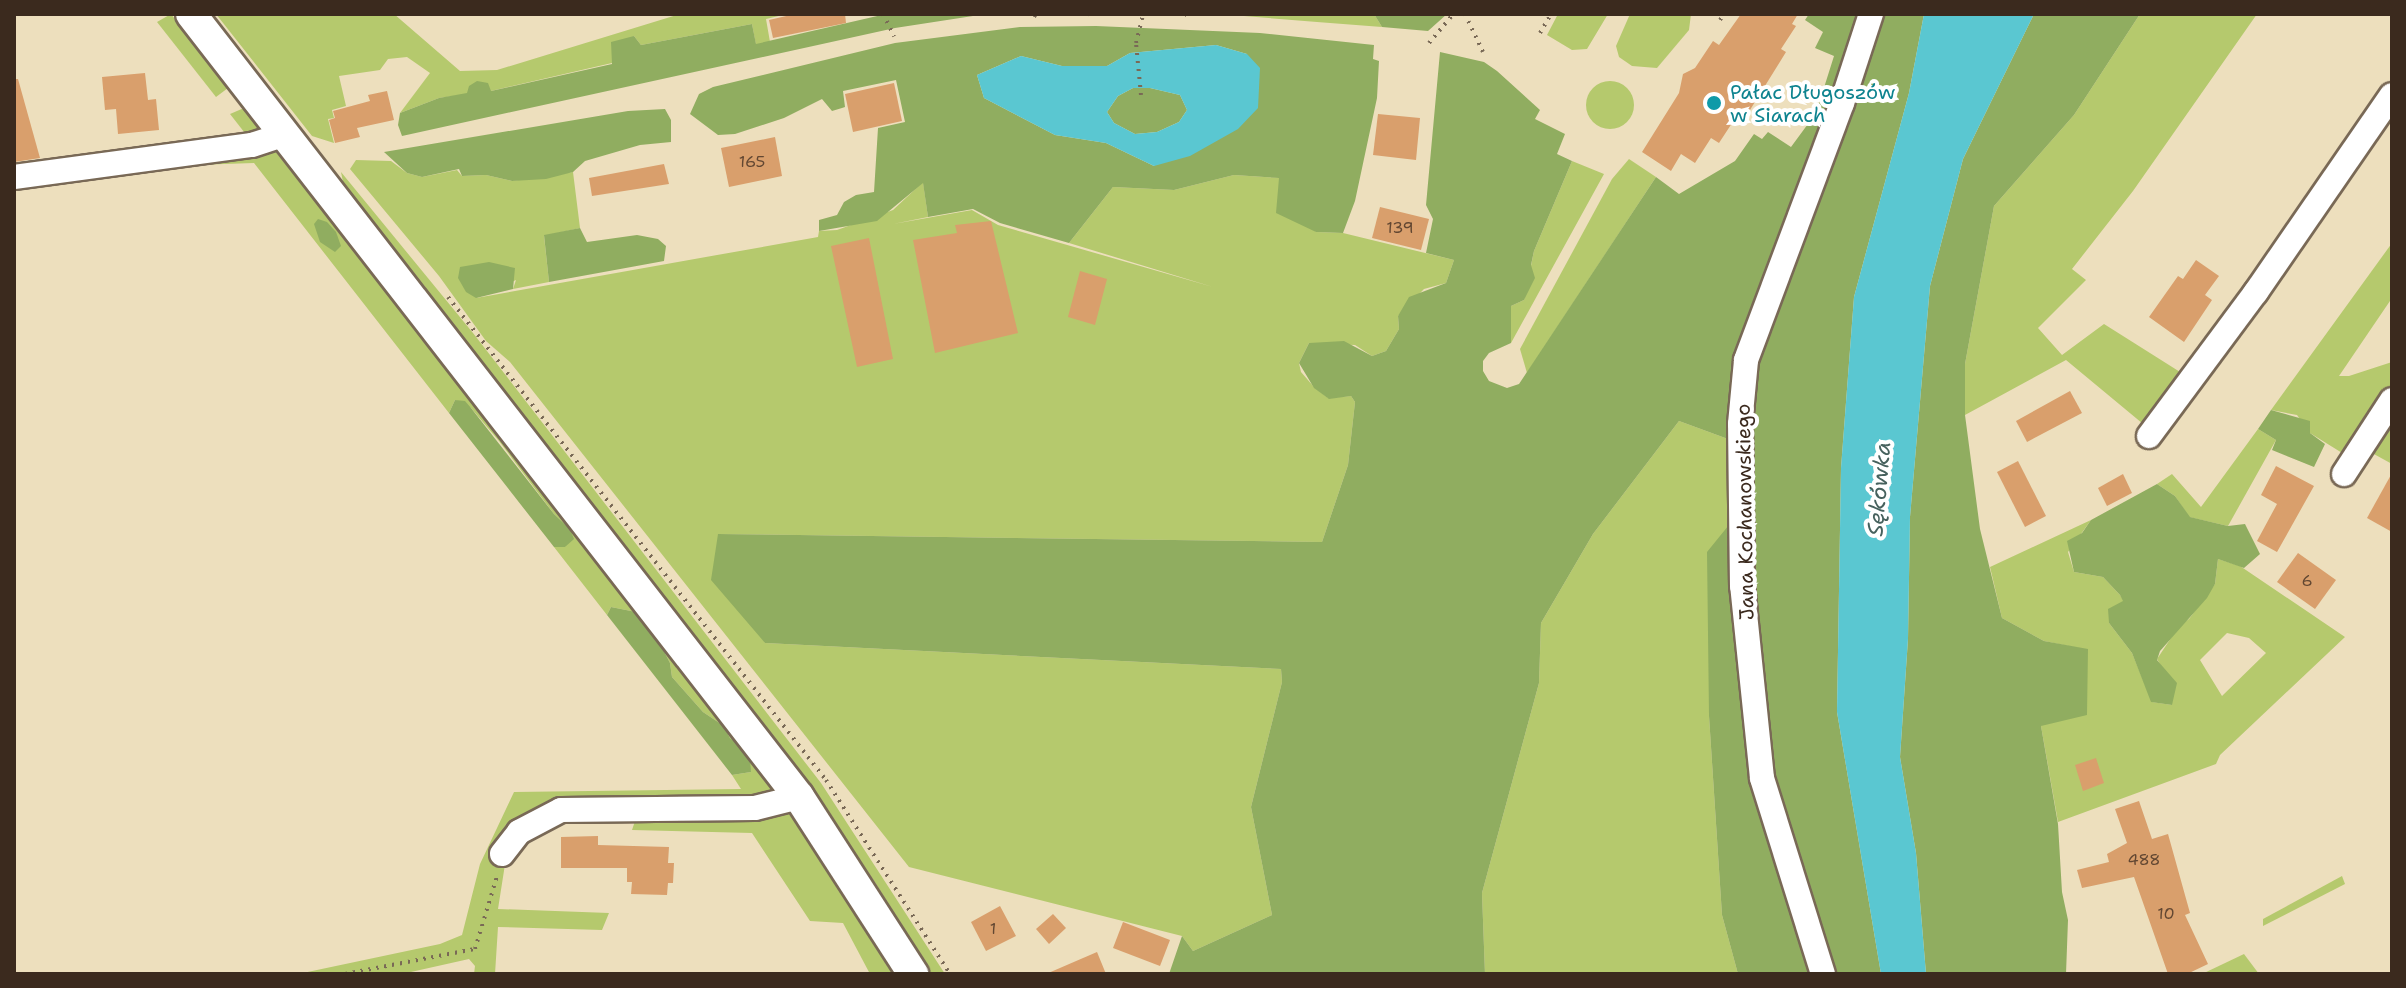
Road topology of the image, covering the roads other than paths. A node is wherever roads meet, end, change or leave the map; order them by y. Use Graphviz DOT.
graph roads {
  1 [pos="191,14"];
  2 [pos="1871,14"];
  3 [pos="2392,95"];
  4 [pos="285,134"];
  5 [pos="14,177"];
  6 [pos="2392,400"];
  7 [pos="2149,436"];
  8 [pos="2344,474"];
  9 [pos="799,797"];
  10 [pos="502,854"];
  11 [pos="913,974"];
  12 [pos="1823,974"];
  1 -- 4 [label="main road"];
  2 -- 12 [label="street, Jana Kochanowskiego"];
  3 -- 7 [label="street"];
  4 -- 5 [label="street"];
  4 -- 9 [label="main road"];
  6 -- 8 [label="street"];
  9 -- 10 [label="street"];
  9 -- 11 [label="main road"];
}
